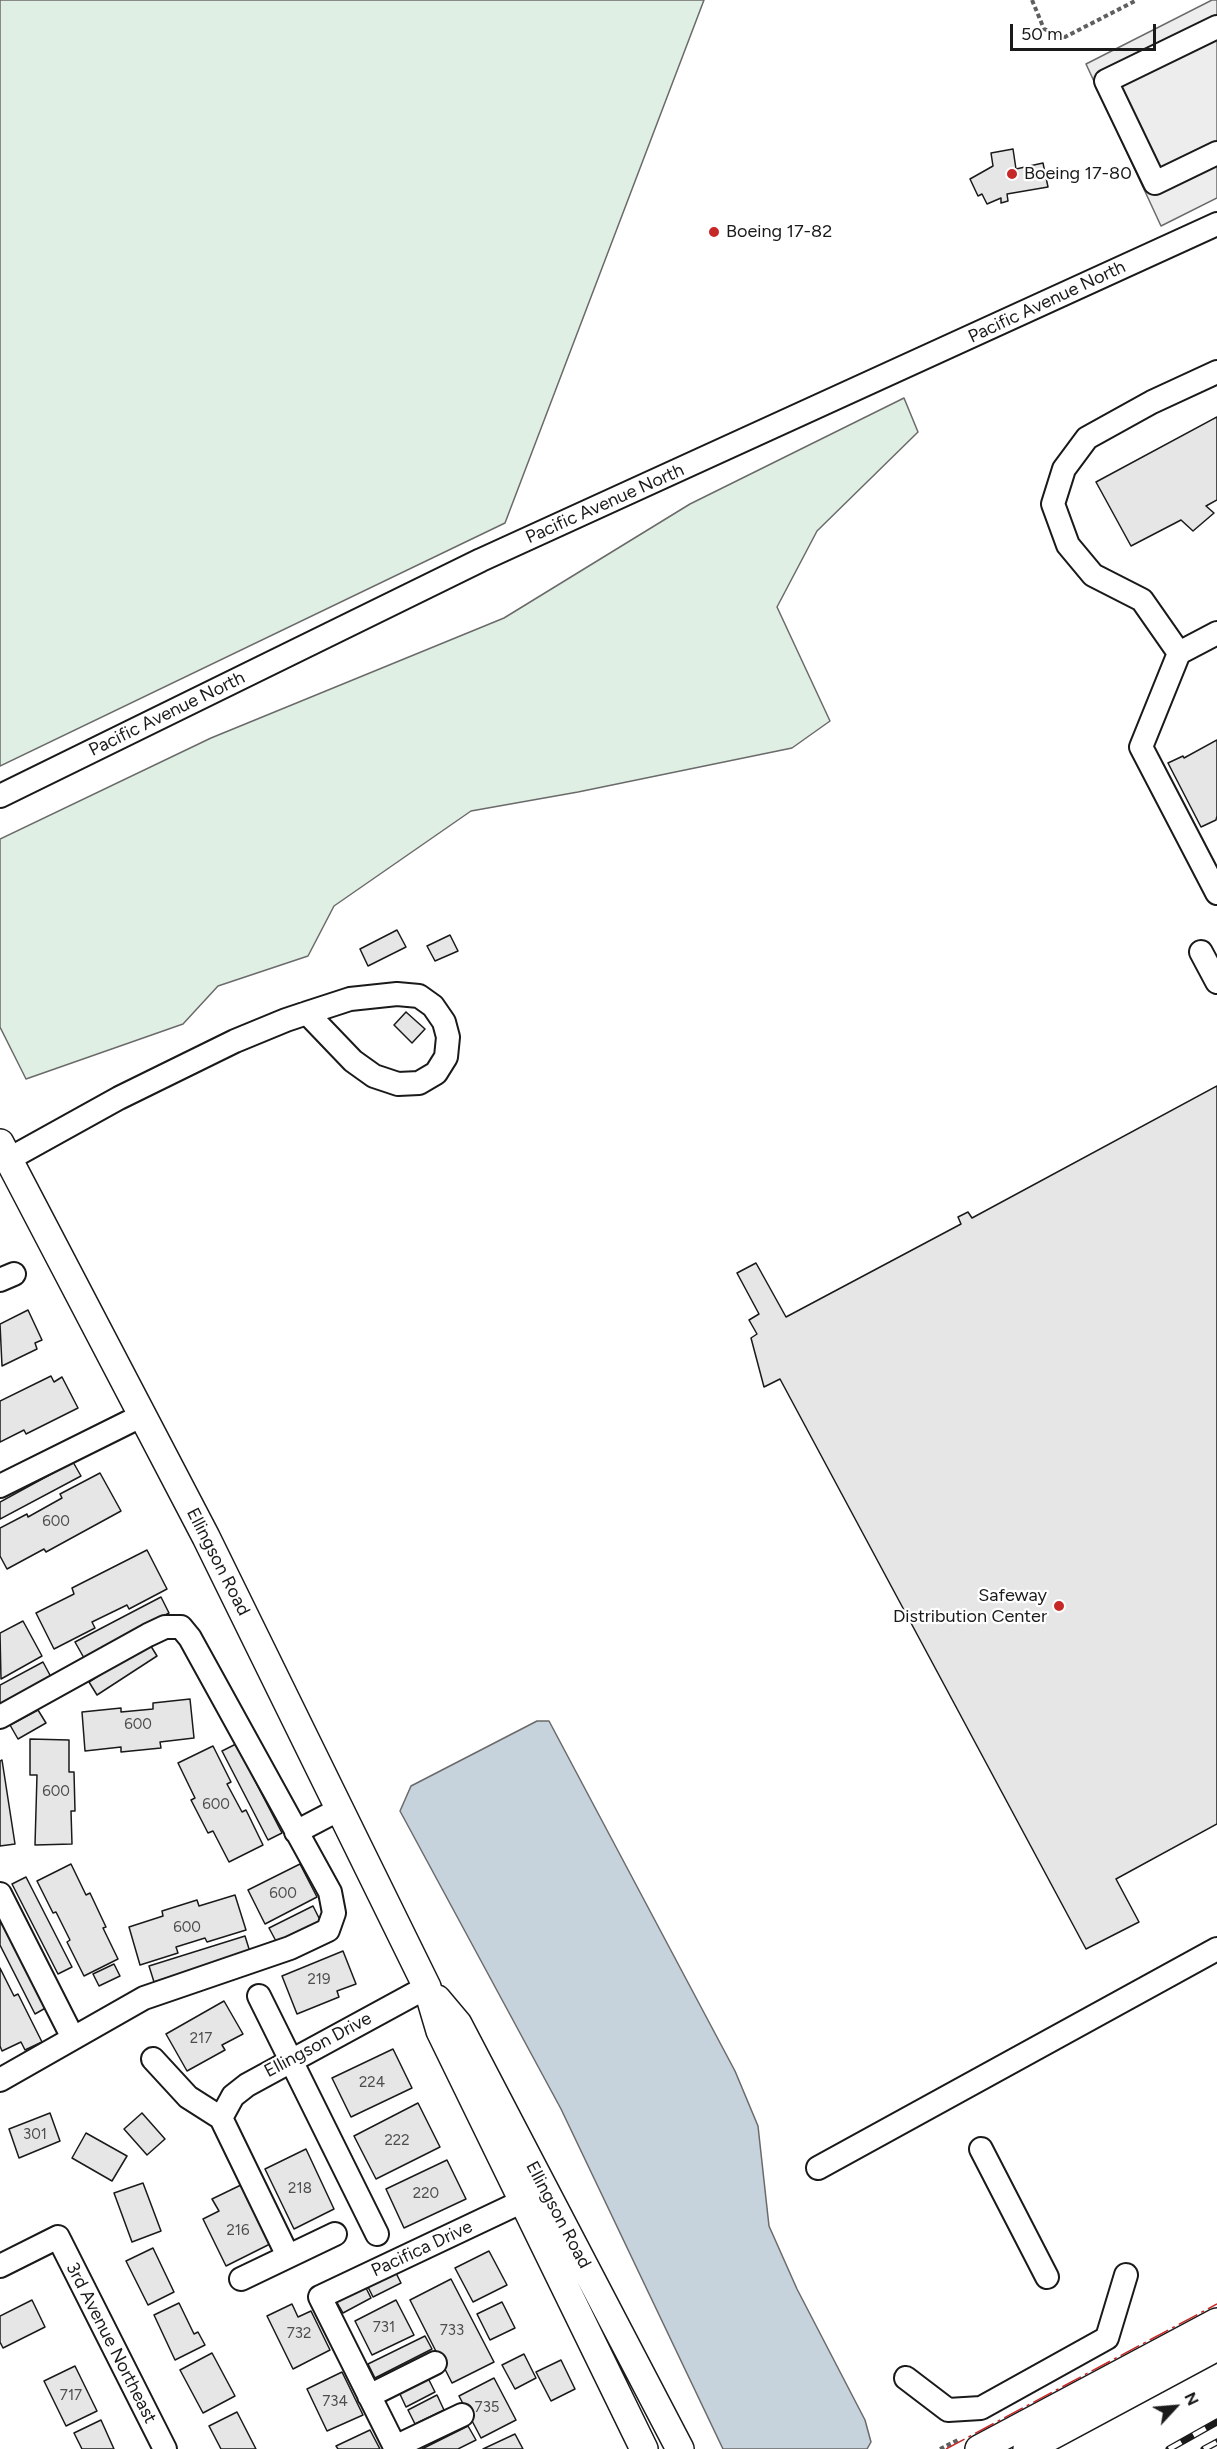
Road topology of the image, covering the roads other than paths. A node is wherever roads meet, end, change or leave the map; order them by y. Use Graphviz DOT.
graph roads {
  1 [pos="1217,27"];
  2 [pos="1217,153"];
  3 [pos="1217,224"];
  4 [pos="1217,372"];
  5 [pos="1217,633"];
  6 [pos="1179,653"];
  7 [pos="0,796"];
  8 [pos="1217,893"];
  9 [pos="1201,952"];
  10 [pos="1217,982"];
  11 [pos="306,1013"];
  12 [pos="4,1151"];
  13 [pos="143,1415"];
  14 [pos="0,1486"];
  15 [pos="0,1717"];
  16 [pos="340,1809"];
  17 [pos="296,1832"];
  18 [pos="0,1894"];
  19 [pos="1217,1949"];
  20 [pos="427,1987"];
  21 [pos="260,1996"];
  22 [pos="73,2038"];
  23 [pos="153,2059"];
  24 [pos="291,2060"];
  25 [pos="0,2080"];
  26 [pos="221,2118"];
  27 [pos="981,2149"];
  28 [pos="818,2168"];
  29 [pos="523,2201"];
  30 [pos="335,2234"];
  31 [pos="377,2234"];
  32 [pos="288,2256"];
  33 [pos="0,2266"];
  34 [pos="1126,2275"];
  35 [pos="1047,2277"];
  36 [pos="241,2279"];
  37 [pos="1217,2322"];
  38 [pos="1217,2347"];
  39 [pos="435,2364"];
  40 [pos="906,2378"];
  41 [pos="369,2396"];
  42 [pos="462,2415"];
  43 [pos="396,2448"];
  44 [pos="165,2449"];
  45 [pos="644,2449"];
  46 [pos="680,2449"];
  47 [pos="979,2449"];
  48 [pos="1027,2449"];
  1 -- 2 [label="street"];
  3 -- 7 [label="street, Pacific Avenue North"];
  4 -- 6 [label="street"];
  5 -- 6 [label="street"];
  6 -- 8 [label="street"];
  9 -- 10 [label="street"];
  11 -- 11 [label="street"];
  11 -- 12 [label="street"];
  12 -- 13 [label="main road, Ellingson Road"];
  13 -- 14 [label="street"];
  13 -- 16 [label="main road, Ellingson Road"];
  15 -- 17 [label="street"];
  16 -- 17 [label="street"];
  16 -- 20 [label="main road, Ellingson Road"];
  17 -- 22 [label="street"];
  18 -- 22 [label="street"];
  19 -- 28 [label="street"];
  20 -- 24 [label="street, Ellingson Drive"];
  20 -- 29 [label="main road, Ellingson Road"];
  20 -- 46 [label="main road, Ellingson Road"];
  21 -- 24 [label="street"];
  22 -- 25 [label="street"];
  23 -- 26 [label="street"];
  24 -- 26 [label="street, Ellingson Drive"];
  24 -- 31 [label="street"];
  26 -- 32 [label="street"];
  27 -- 35 [label="street"];
  29 -- 41 [label="street, Pacifica Drive"];
  29 -- 45 [label="main road, Ellingson Road"];
  30 -- 32 [label="street"];
  32 -- 36 [label="street"];
  33 -- 44 [label="street, 3rd Avenue Northeast"];
  34 -- 40 [label="street"];
  37 -- 47 [label="main road"];
  38 -- 48 [label="main road"];
  39 -- 41 [label="street"];
  41 -- 43 [label="street"];
  42 -- 43 [label="street"];
}
